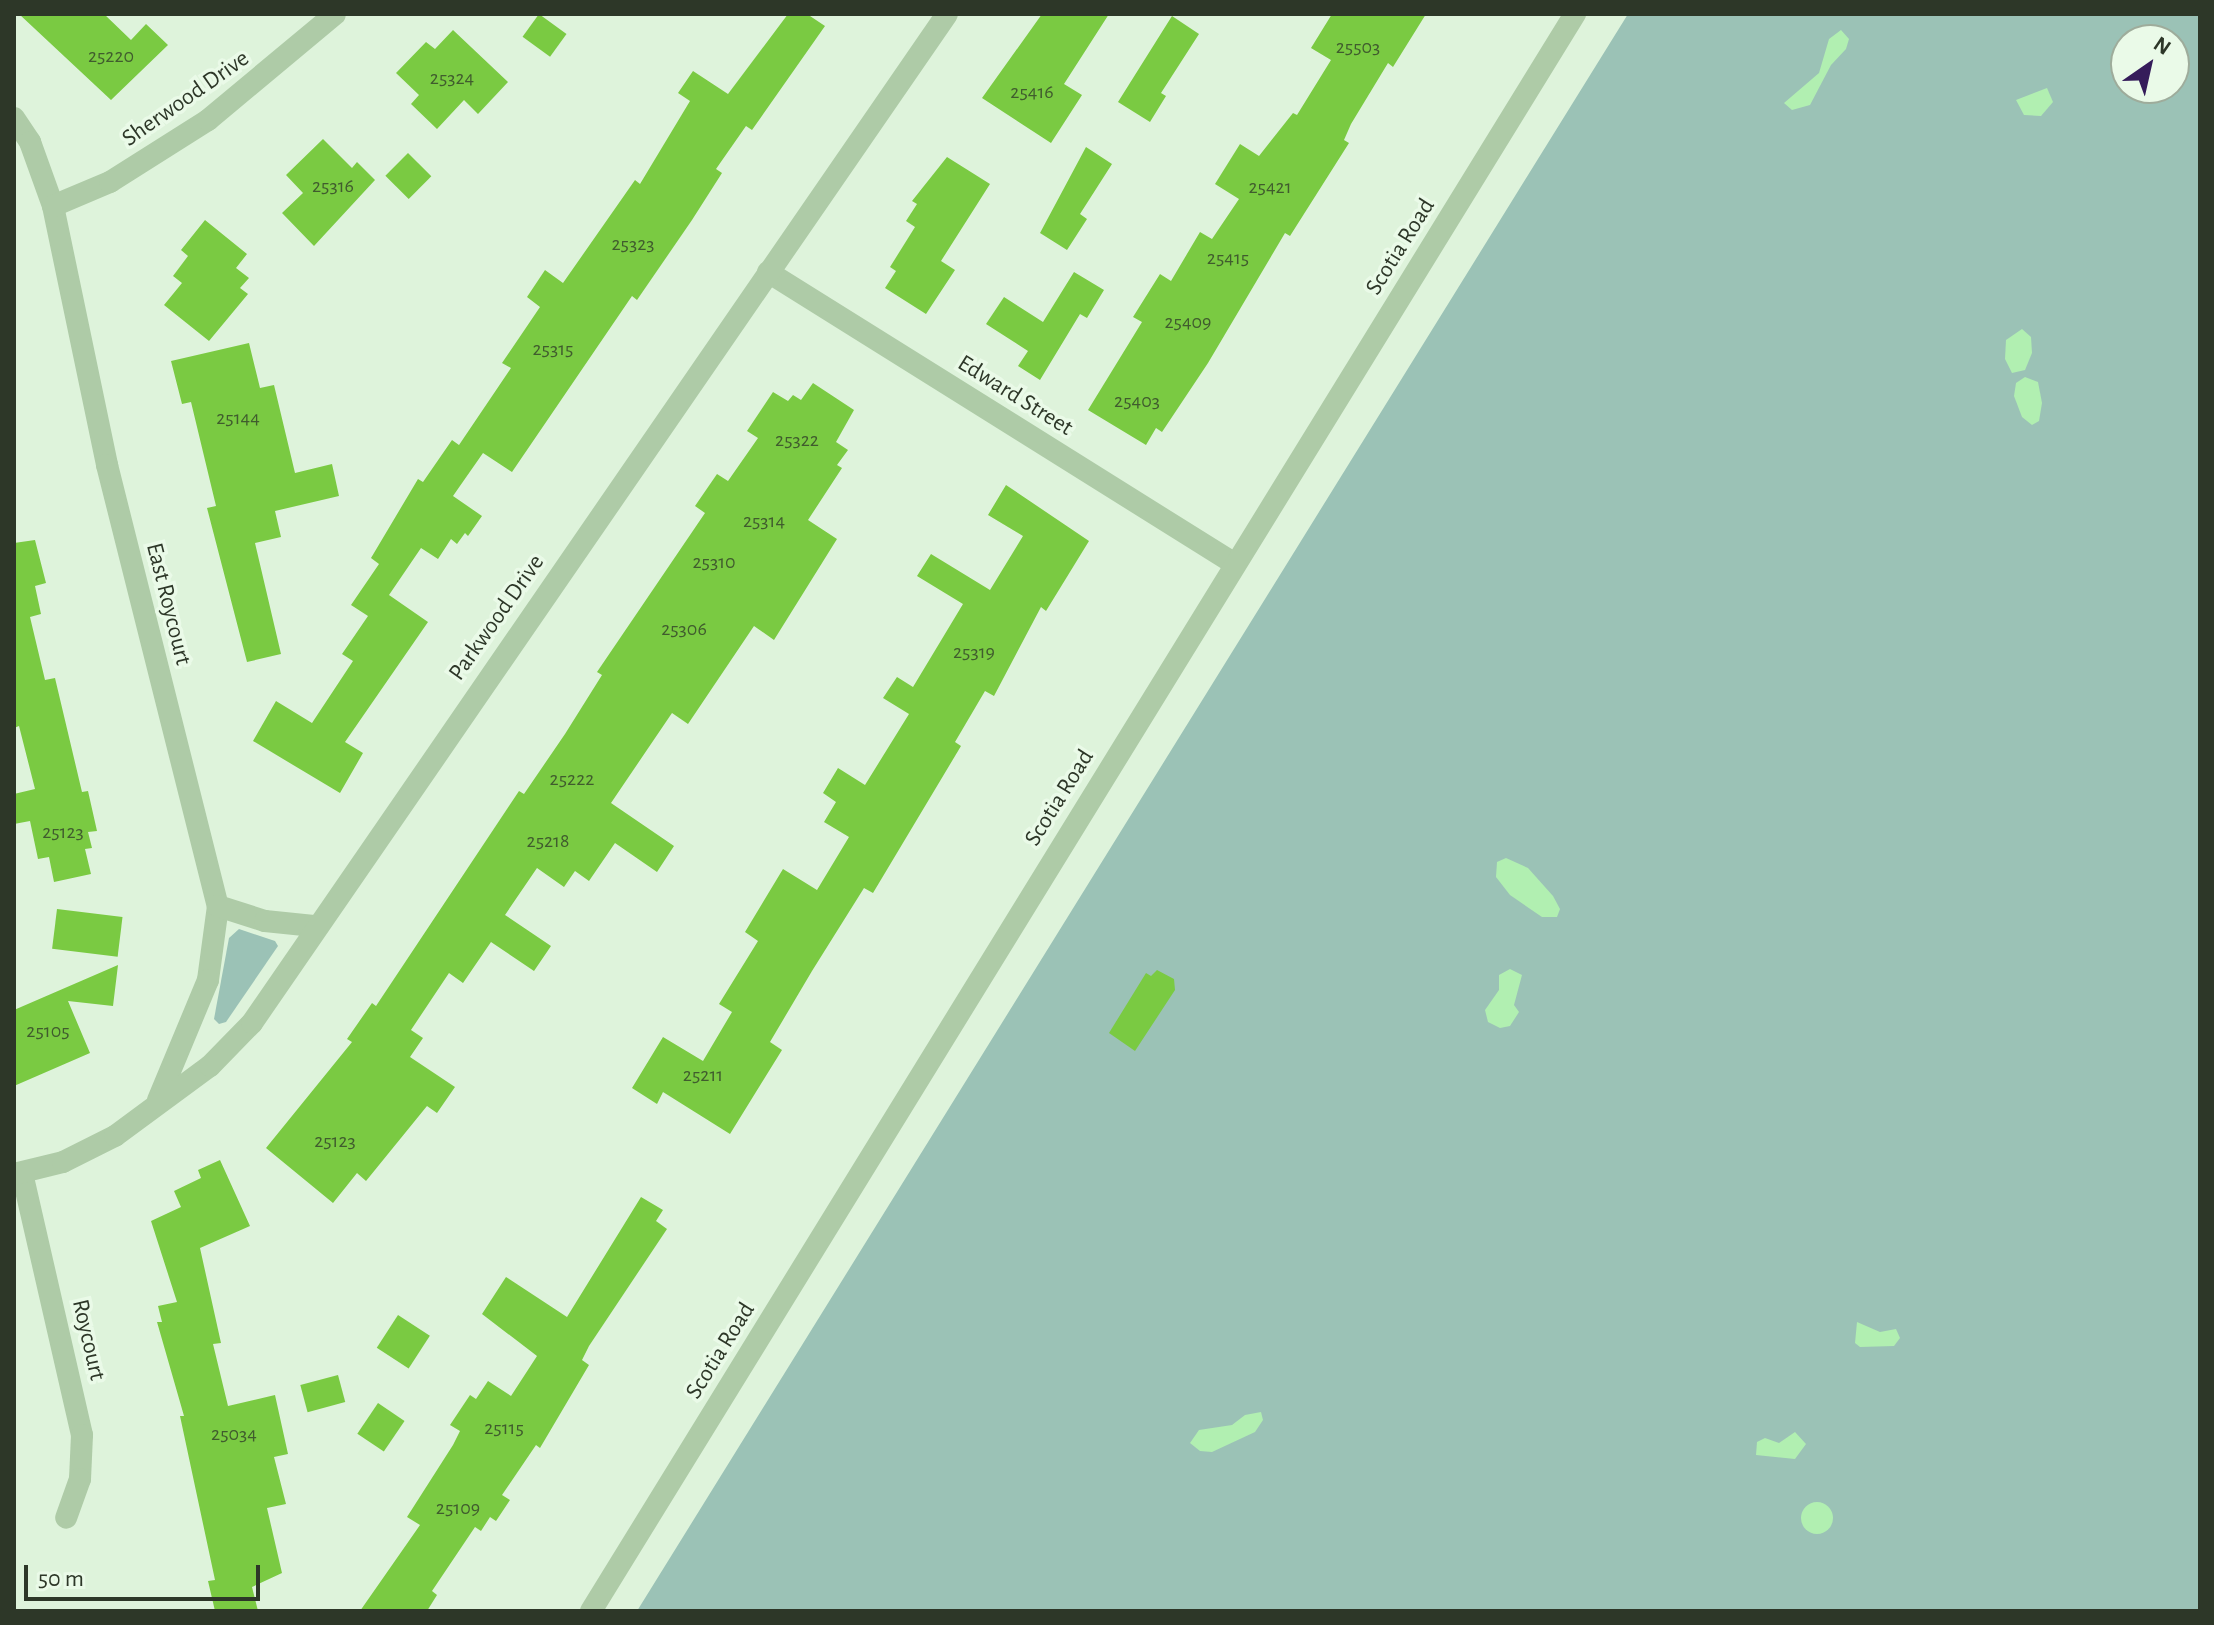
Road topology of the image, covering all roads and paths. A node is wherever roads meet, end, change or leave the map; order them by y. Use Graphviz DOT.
graph roads {
  1 [pos="335,14"];
  2 [pos="947,14"];
  3 [pos="1575,14"];
  4 [pos="14,118"];
  5 [pos="53,206"];
  6 [pos="768,272"];
  7 [pos="1235,564"];
  8 [pos="218,906"];
  9 [pos="314,926"];
  10 [pos="158,1101"];
  11 [pos="18,1174"];
  12 [pos="66,1518"];
  13 [pos="591,1611"];
  1 -- 5 [label="street, Sherwood Drive"];
  2 -- 6 [label="street, Parkwood Drive"];
  3 -- 7 [label="street, Scotia Road"];
  4 -- 5 [label="street, East Roycourt"];
  5 -- 8 [label="street, East Roycourt"];
  6 -- 7 [label="street, Edward Street"];
  6 -- 9 [label="street, Parkwood Drive"];
  7 -- 13 [label="street, Scotia Road"];
  8 -- 9 [label="street"];
  8 -- 10 [label="street, East Roycourt"];
  9 -- 10 [label="street, Parkwood Drive"];
  10 -- 11 [label="street, Parkwood Drive"];
  11 -- 12 [label="street, Roycourt"];
}
